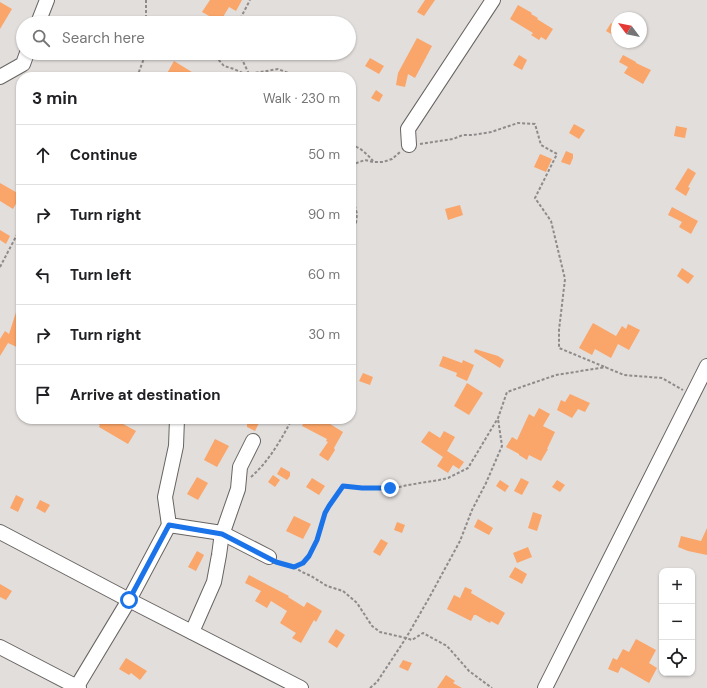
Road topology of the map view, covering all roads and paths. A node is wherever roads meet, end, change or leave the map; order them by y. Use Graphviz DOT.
graph roads {
  1 [pos="47,0"];
  2 [pos="146,0"];
  3 [pos="250,0"];
  4 [pos="493,0"];
  5 [pos="41,16"];
  6 [pos="146,16"];
  7 [pos="242,16"];
  8 [pos="24,60"];
  9 [pos="143,60"];
  10 [pos="219,60"];
  11 [pos="242,60"];
  12 [pos="139,72"];
  13 [pos="241,72"];
  14 [pos="248,72"];
  15 [pos="261,72"];
  16 [pos="286,72"];
  17 [pos="0,77"];
  18 [pos="409,145"];
  19 [pos="356,146"];
  20 [pos="374,162"];
  21 [pos="356,163"];
  22 [pos="356,210"];
  23 [pos="356,223"];
  24 [pos="16,236"];
  25 [pos="0,266"];
  26 [pos="606,367"];
  27 [pos="706,371"];
  28 [pos="692,396"];
  29 [pos="498,418"];
  30 [pos="177,424"];
  31 [pos="289,424"];
  32 [pos="253,441"];
  33 [pos="238,488"];
  34 [pos="169,525"];
  35 [pos="0,532"];
  36 [pos="222,534"];
  37 [pos="269,557"];
  38 [pos="294,567"];
  39 [pos="129,600"];
  40 [pos="192,632"];
  41 [pos="406,638"];
  42 [pos="0,647"];
  43 [pos="77,688"];
  44 [pos="301,688"];
  45 [pos="370,688"];
  46 [pos="492,688"];
  47 [pos="545,688"];
  1 -- 5 [label="street"];
  2 -- 6 [label="path"];
  3 -- 7 [label="path"];
  4 -- 18 [label="street"];
  8 -- 17 [label="street"];
  9 -- 12 [label="path"];
  10 -- 13 [label="path"];
  11 -- 14 [label="path"];
  15 -- 16 [label="path"];
  18 -- 20 [label="path"];
  18 -- 26 [label="path"];
  19 -- 20 [label="path"];
  20 -- 21 [label="path"];
  22 -- 23 [label="path"];
  24 -- 25 [label="path"];
  26 -- 28 [label="path"];
  26 -- 29 [label="path"];
  27 -- 28 [label="street"];
  28 -- 47 [label="street"];
  29 -- 38 [label="path"];
  29 -- 41 [label="path"];
  30 -- 34 [label="street"];
  31 -- 33 [label="path"];
  32 -- 33 [label="street"];
  33 -- 36 [label="street"];
  34 -- 36 [label="street"];
  34 -- 39 [label="street"];
  35 -- 39 [label="street"];
  36 -- 37 [label="street"];
  36 -- 40 [label="street"];
  37 -- 38 [label="path"];
  38 -- 41 [label="path"];
  39 -- 40 [label="street"];
  39 -- 43 [label="street"];
  40 -- 44 [label="street"];
  41 -- 45 [label="path"];
  41 -- 46 [label="path"];
  42 -- 43 [label="street"];
}
